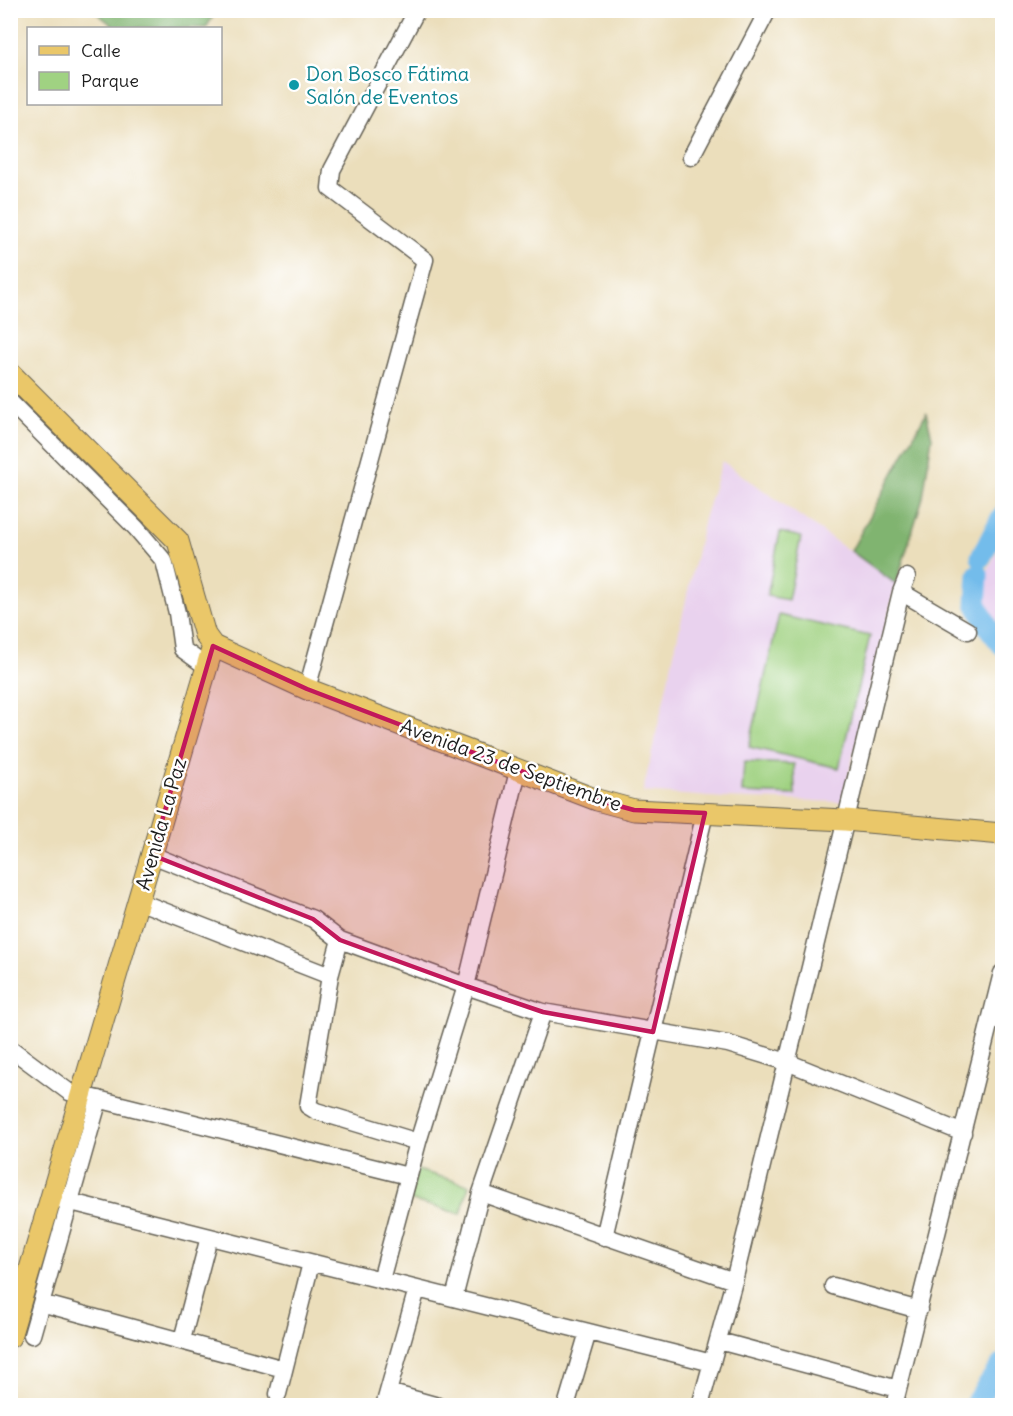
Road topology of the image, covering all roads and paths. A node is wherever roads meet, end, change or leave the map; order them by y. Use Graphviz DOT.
graph roads {
  1 [pos="417,10"];
  2 [pos="768,10"];
  3 [pos="690,157"];
  4 [pos="10,373"];
  5 [pos="10,402"];
  6 [pos="968,631"];
  7 [pos="213,646"];
  8 [pos="207,667"];
  9 [pos="307,688"];
  10 [pos="518,771"];
  11 [pos="705,813"];
  12 [pos="845,820"];
  13 [pos="1002,834"];
  14 [pos="152,855"];
  15 [pos="138,901"];
  16 [pos="340,940"];
  17 [pos="1002,973"];
  18 [pos="330,976"];
  19 [pos="466,986"];
  20 [pos="543,1012"];
  21 [pos="653,1032"];
  22 [pos="10,1048"];
  23 [pos="787,1062"];
  24 [pos="90,1096"];
  25 [pos="963,1133"];
  26 [pos="417,1142"];
  27 [pos="408,1176"];
  28 [pos="481,1193"];
  29 [pos="60,1199"];
  30 [pos="209,1237"];
  31 [pos="604,1237"];
  32 [pos="311,1263"];
  33 [pos="381,1280"];
  34 [pos="734,1281"];
  35 [pos="833,1286"];
  36 [pos="417,1289"];
  37 [pos="454,1298"];
  38 [pos="41,1303"];
  39 [pos="919,1310"];
  40 [pos="588,1332"];
  41 [pos="32,1335"];
  42 [pos="10,1337"];
  43 [pos="182,1340"];
  44 [pos="719,1341"];
  45 [pos="712,1363"];
  46 [pos="284,1369"];
  47 [pos="278,1394"];
  48 [pos="896,1397"];
  49 [pos="386,1399"];
  50 [pos="438,1406"];
  51 [pos="566,1406"];
  52 [pos="700,1406"];
  1 -- 9 [label="street"];
  2 -- 3 [label="street"];
  4 -- 7 [label="main road"];
  5 -- 8 [label="street"];
  6 -- 12 [label="street"];
  7 -- 8 [label="main road, Avenida La Paz"];
  7 -- 9 [label="main road, Avenida 23 de Septiembre"];
  8 -- 14 [label="main road, Avenida La Paz"];
  9 -- 10 [label="main road, Avenida 23 de Septiembre"];
  10 -- 11 [label="main road, Avenida 23 de Septiembre"];
  10 -- 19 [label="street"];
  11 -- 12 [label="main road, Avenida 23 de Septiembre"];
  11 -- 21 [label="street"];
  12 -- 13 [label="main road, Avenida 23 de Septiembre"];
  12 -- 23 [label="street"];
  14 -- 15 [label="main road, Avenida La Paz"];
  14 -- 16 [label="street"];
  15 -- 18 [label="street"];
  15 -- 24 [label="main road, Avenida La Paz"];
  16 -- 18 [label="street"];
  16 -- 19 [label="street"];
  17 -- 25 [label="street"];
  18 -- 26 [label="street"];
  19 -- 20 [label="street"];
  19 -- 26 [label="street"];
  20 -- 21 [label="street"];
  20 -- 28 [label="street"];
  21 -- 23 [label="street"];
  21 -- 31 [label="street"];
  22 -- 24 [label="street"];
  23 -- 25 [label="street"];
  23 -- 34 [label="street"];
  24 -- 27 [label="street"];
  24 -- 29 [label="main road, Avenida La Paz"];
  25 -- 39 [label="street"];
  26 -- 27 [label="street"];
  27 -- 33 [label="street"];
  28 -- 31 [label="street"];
  28 -- 37 [label="street"];
  29 -- 30 [label="street"];
  29 -- 38 [label="street"];
  29 -- 42 [label="main road, Avenida La Paz"];
  30 -- 32 [label="street"];
  30 -- 43 [label="street"];
  31 -- 34 [label="street"];
  32 -- 33 [label="street"];
  32 -- 46 [label="street"];
  33 -- 36 [label="street"];
  34 -- 44 [label="street"];
  35 -- 39 [label="street"];
  36 -- 37 [label="street"];
  36 -- 49 [label="street"];
  37 -- 40 [label="street"];
  38 -- 41 [label="street"];
  38 -- 43 [label="street"];
  39 -- 48 [label="street"];
  40 -- 45 [label="street"];
  40 -- 51 [label="street"];
  43 -- 46 [label="street"];
  44 -- 45 [label="street"];
  44 -- 48 [label="street"];
  45 -- 52 [label="street"];
  46 -- 47 [label="street"];
  49 -- 50 [label="street"];
}
